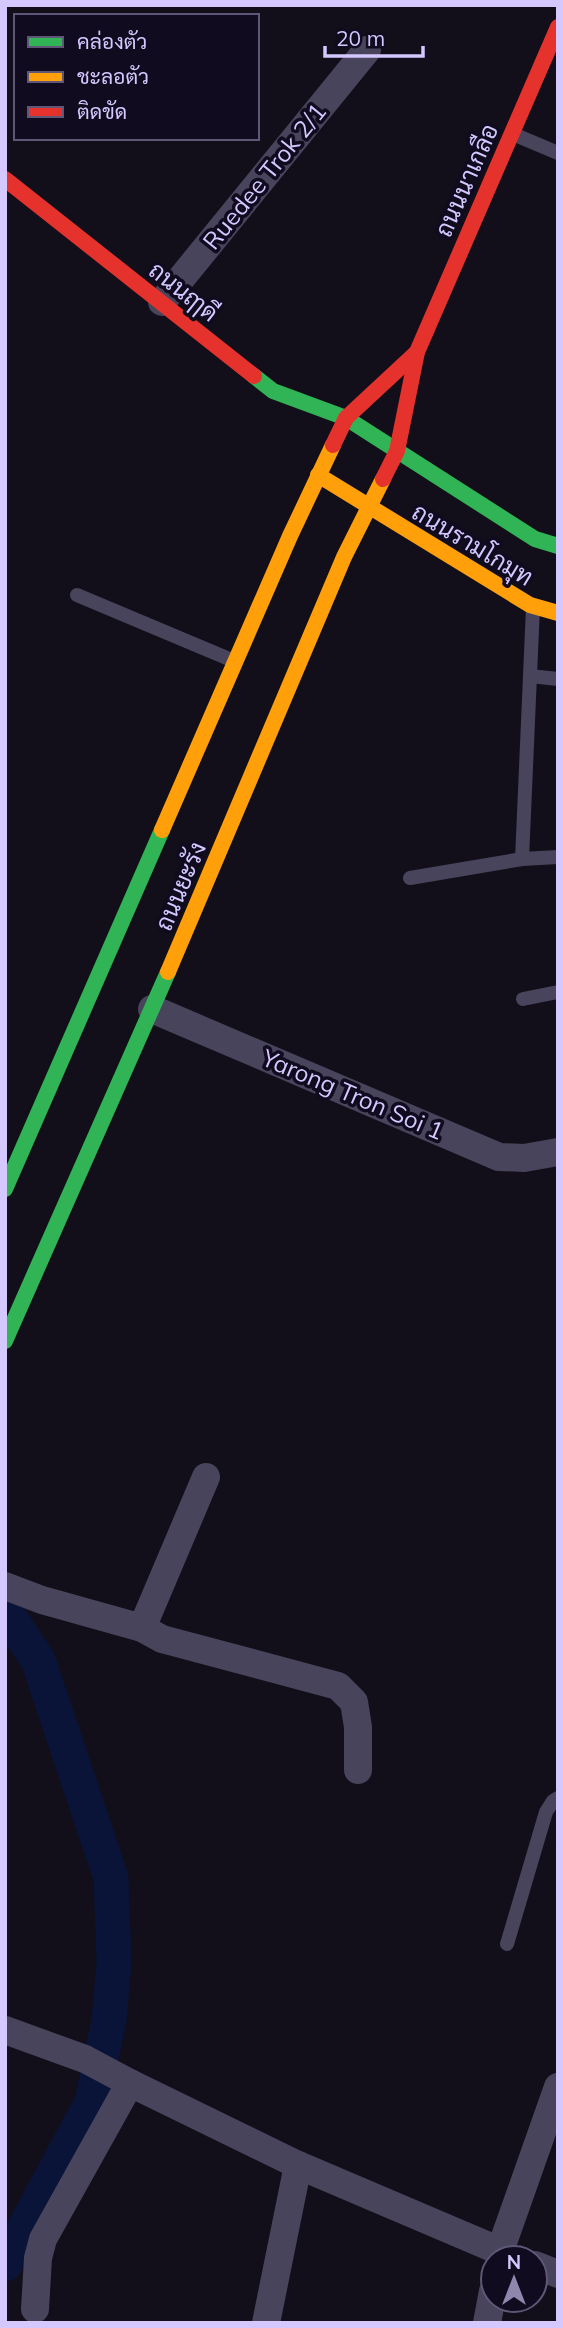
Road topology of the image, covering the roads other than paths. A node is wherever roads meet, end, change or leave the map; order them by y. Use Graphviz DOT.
graph roads {
  1 [pos="558,27"];
  2 [pos="367,50"];
  3 [pos="512,133"];
  4 [pos="558,153"];
  5 [pos="5,179"];
  6 [pos="162,302"];
  7 [pos="417,352"];
  8 [pos="346,418"];
  9 [pos="397,451"];
  10 [pos="318,475"];
  11 [pos="369,506"];
  12 [pos="558,546"];
  13 [pos="77,595"];
  14 [pos="533,606"];
  15 [pos="558,613"];
  16 [pos="235,661"];
  17 [pos="530,677"];
  18 [pos="558,679"];
  19 [pos="558,857"];
  20 [pos="523,859"];
  21 [pos="410,878"];
  22 [pos="558,992"];
  23 [pos="523,999"];
  24 [pos="152,1009"];
  25 [pos="558,1152"];
  26 [pos="10,1166"];
  27 [pos="5,1189"];
  28 [pos="5,1341"];
  29 [pos="206,1477"];
  30 [pos="5,1586"];
  31 [pos="142,1628"];
  32 [pos="358,1770"];
  33 [pos="558,1798"];
  34 [pos="507,1944"];
  35 [pos="5,2030"];
  36 [pos="122,2078"];
  37 [pos="558,2087"];
  38 [pos="298,2165"];
  39 [pos="479,2244"];
  40 [pos="510,2244"];
  41 [pos="35,2309"];
  42 [pos="267,2323"];
  1 -- 3 [label="main road, ถนนนาเกลือ"];
  2 -- 6 [label="street, Ruedee Trok 2/1"];
  3 -- 4 [label="lane"];
  3 -- 7 [label="main road, ถนนนาเกลือ"];
  5 -- 6 [label="main road, ถนนฤๅดี"];
  6 -- 8 [label="main road, ถนนฤๅดี"];
  7 -- 8 [label="main road, ถนนนาเกลือ"];
  7 -- 9 [label="main road, ถนนนาเกลือ"];
  8 -- 9 [label="main road, ถนนฤๅดี"];
  8 -- 10 [label="main road, ถนนยะรัง"];
  9 -- 11 [label="main road, ถนนยะรัง"];
  9 -- 12 [label="main road, ถนนรามโกมุท"];
  10 -- 11 [label="main road, ถนนรามโกมุท"];
  10 -- 16 [label="main road, ถนนยะรัง"];
  11 -- 14 [label="main road, ถนนรามโกมุท"];
  11 -- 24 [label="main road, ถนนยะรัง"];
  13 -- 16 [label="lane"];
  14 -- 15 [label="main road, ถนนรามโกมุท"];
  14 -- 17 [label="lane"];
  16 -- 26 [label="main road, ถนนยะรัง"];
  17 -- 18 [label="lane"];
  17 -- 20 [label="lane"];
  19 -- 20 [label="lane"];
  20 -- 21 [label="lane"];
  22 -- 23 [label="lane"];
  24 -- 25 [label="street, Yarong Tron Soi 1"];
  24 -- 28 [label="main road, ถนนยะรัง"];
  26 -- 27 [label="main road, ถนนยะรัง"];
  29 -- 31 [label="street"];
  30 -- 31 [label="street"];
  31 -- 32 [label="street"];
  33 -- 34 [label="lane"];
  35 -- 36 [label="street"];
  36 -- 38 [label="street"];
  36 -- 41 [label="street"];
  37 -- 40 [label="street"];
  38 -- 39 [label="street"];
  38 -- 42 [label="street"];
}
